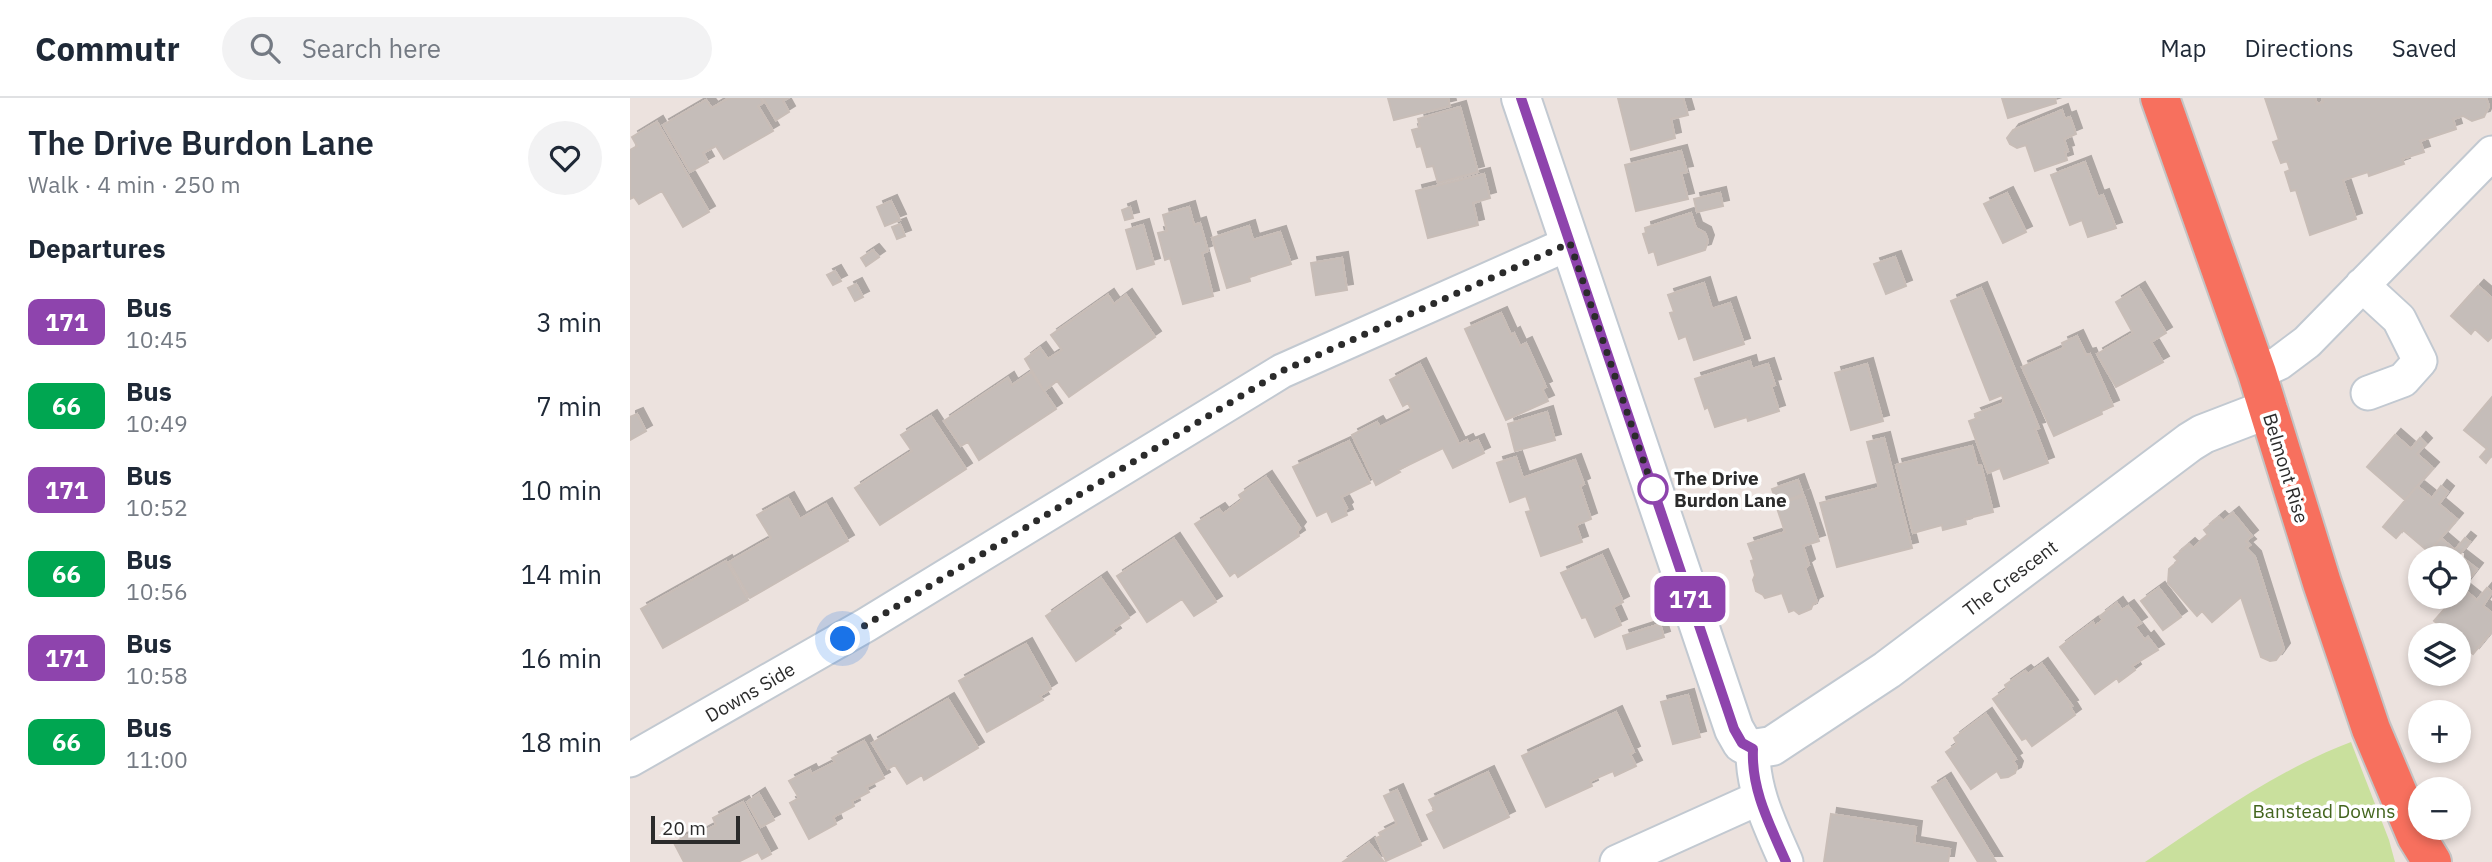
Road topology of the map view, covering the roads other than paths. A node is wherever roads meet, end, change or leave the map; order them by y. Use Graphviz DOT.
graph roads {
  1 [pos="1521,98"];
  2 [pos="2160,98"];
  3 [pos="2492,153"];
  4 [pos="1570,243"];
  5 [pos="2362,285"];
  6 [pos="2257,373"];
  7 [pos="2368,393"];
  8 [pos="2268,409"];
  9 [pos="1753,749"];
  10 [pos="630,760"];
  11 [pos="1759,798"];
  12 [pos="2423,853"];
  13 [pos="1617,862"];
  14 [pos="1786,862"];
  1 -- 4 [label="street"];
  2 -- 6 [label="highway, Belmont Rise"];
  3 -- 5 [label="street"];
  4 -- 9 [label="street"];
  4 -- 10 [label="street, Downs Side"];
  5 -- 6 [label="street"];
  5 -- 7 [label="street"];
  6 -- 8 [label="highway, Belmont Rise"];
  8 -- 9 [label="street, The Crescent"];
  8 -- 12 [label="highway, Belmont Rise"];
  9 -- 11 [label="street"];
  11 -- 13 [label="street"];
  11 -- 14 [label="street"];
}
